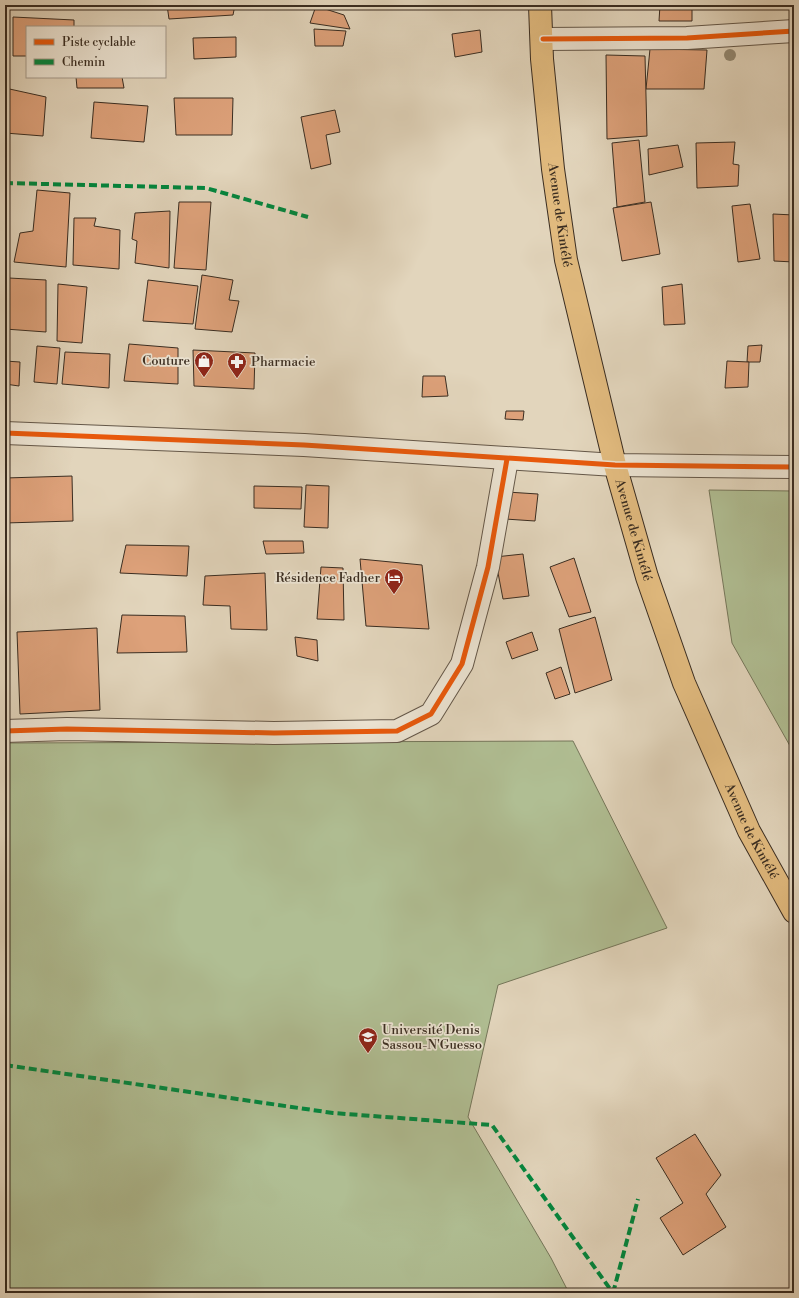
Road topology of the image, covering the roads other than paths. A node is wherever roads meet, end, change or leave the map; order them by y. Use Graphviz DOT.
graph roads {
  1 [pos="540,5"];
  2 [pos="794,31"];
  3 [pos="543,38"];
  4 [pos="5,433"];
  5 [pos="507,459"];
  6 [pos="615,465"];
  7 [pos="794,467"];
  8 [pos="5,731"];
  9 [pos="794,912"];
  1 -- 3 [label="main road, Avenue de Kintélé"];
  2 -- 3 [label="street"];
  3 -- 6 [label="main road, Avenue de Kintélé"];
  4 -- 5 [label="street"];
  5 -- 6 [label="street"];
  5 -- 8 [label="street"];
  6 -- 7 [label="street"];
  6 -- 9 [label="main road, Avenue de Kintélé"];
}
